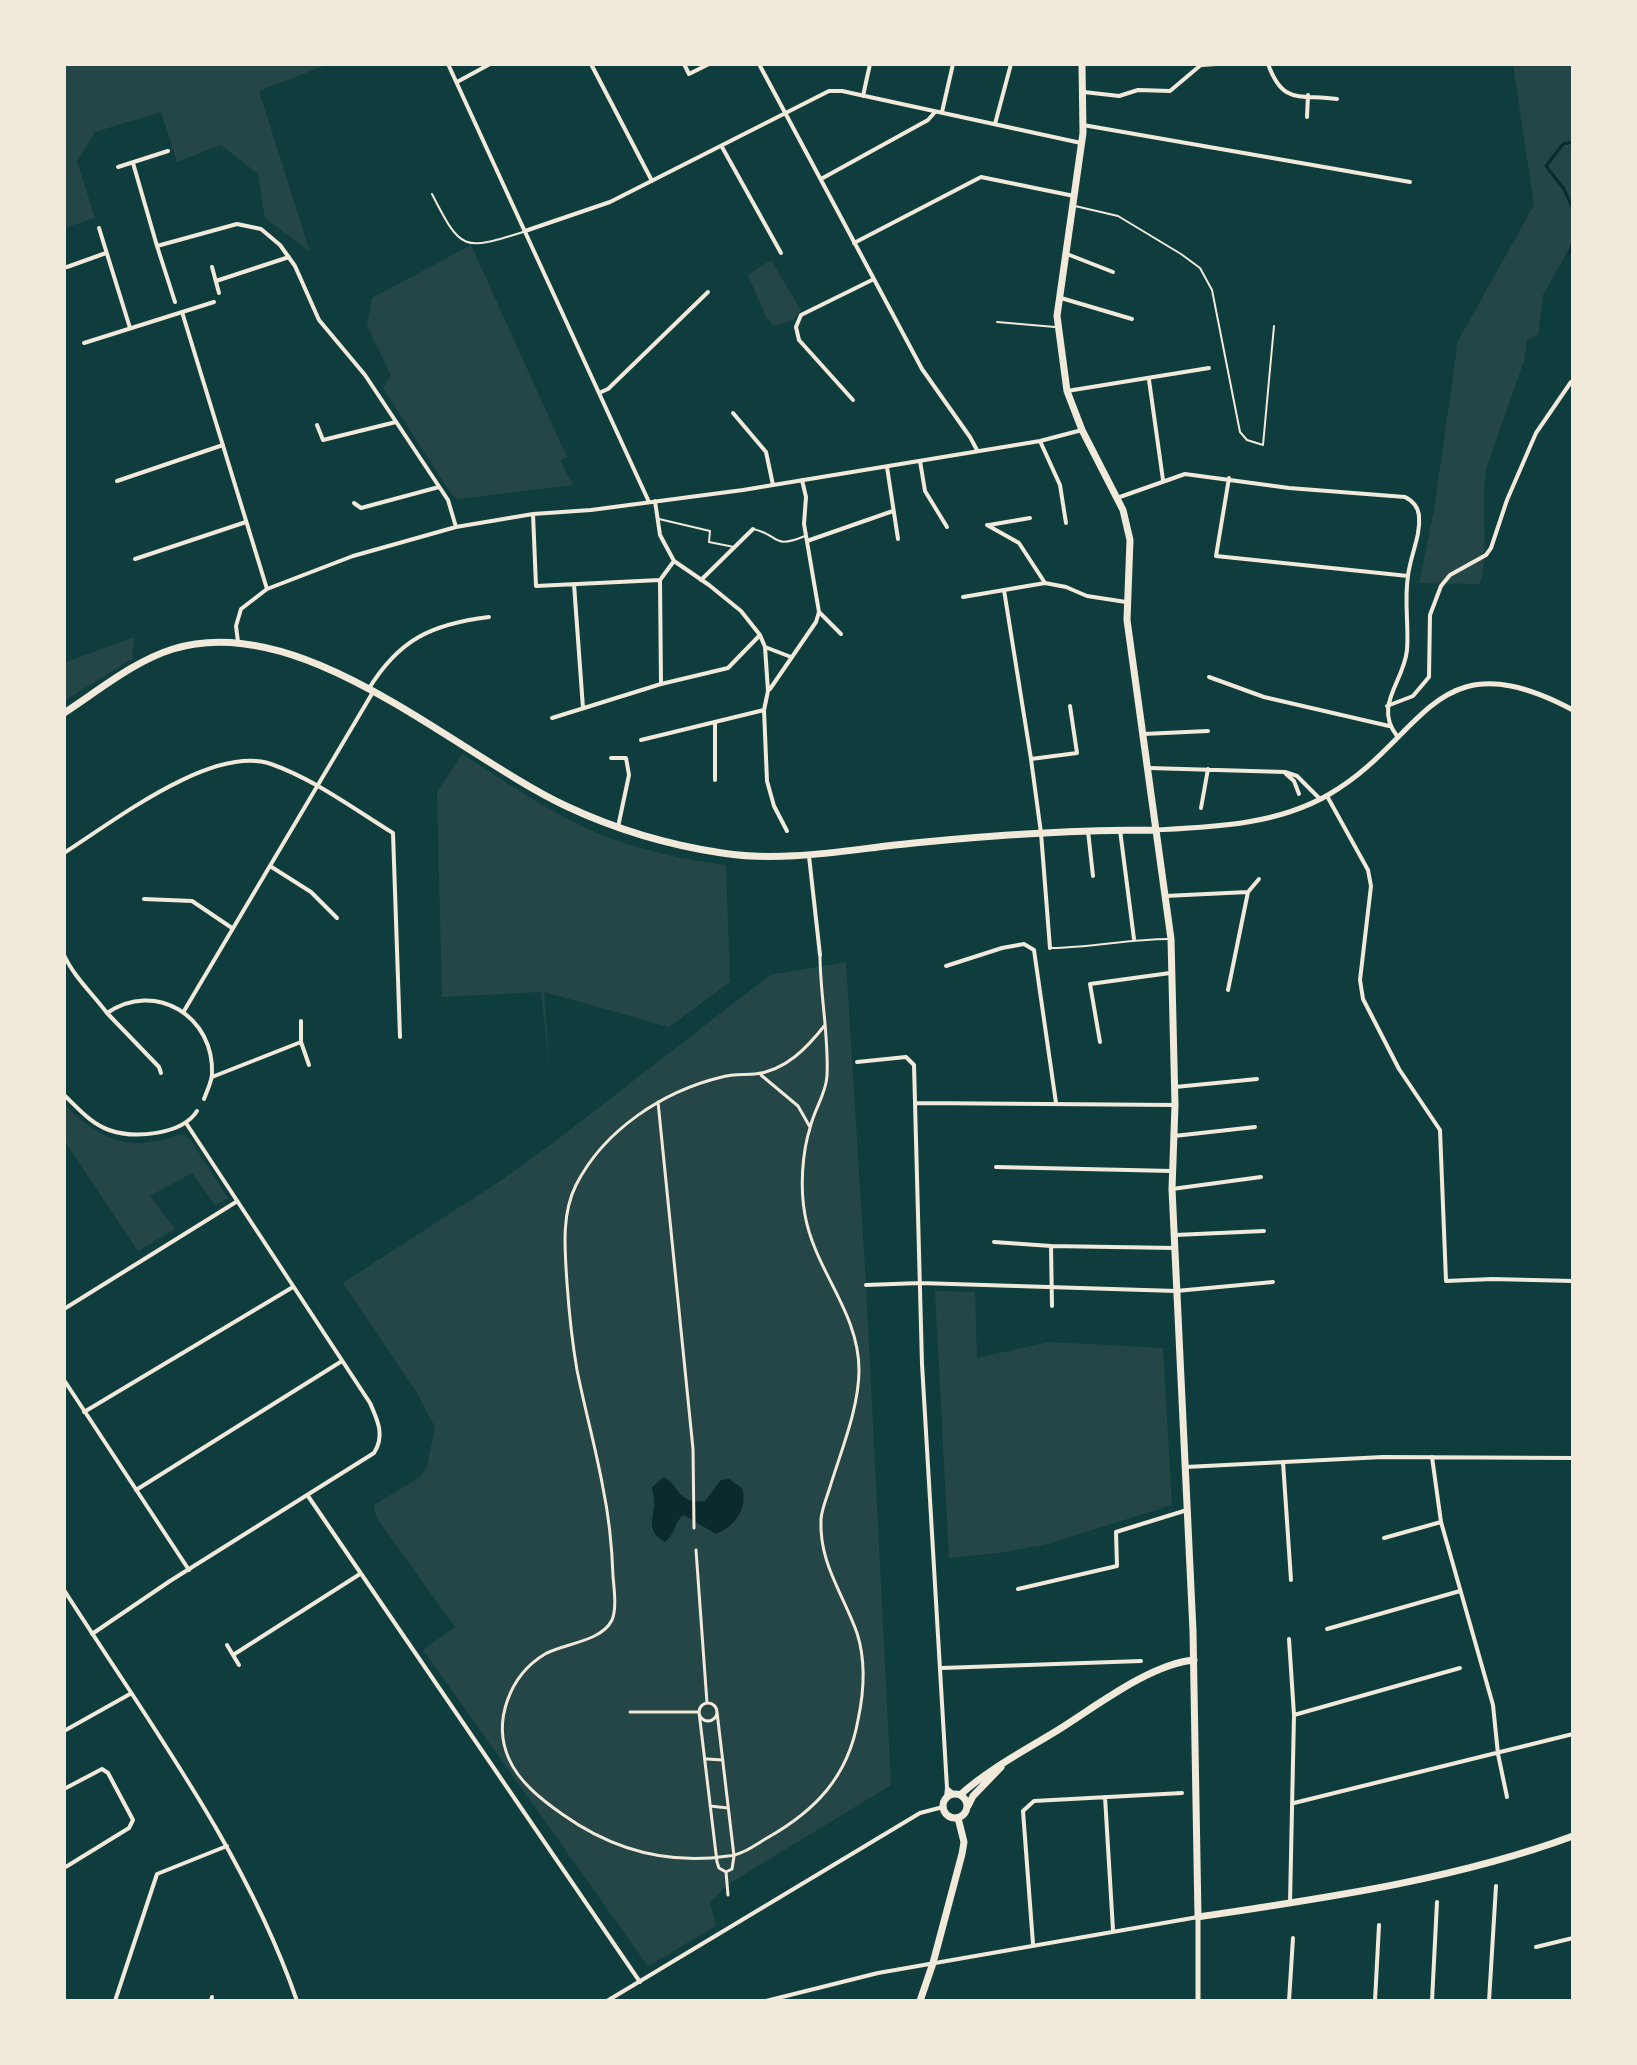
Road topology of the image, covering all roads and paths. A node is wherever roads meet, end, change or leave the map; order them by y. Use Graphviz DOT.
graph roads {
  1 [pos="448,64"];
  2 [pos="490,64"];
  3 [pos="591,64"];
  4 [pos="684,64"];
  5 [pos="709,64"];
  6 [pos="759,64"];
  7 [pos="870,64"];
  8 [pos="953,64"];
  9 [pos="1011,64"];
  10 [pos="1082,64"];
  11 [pos="1216,64"];
  12 [pos="1268,64"];
  13 [pos="1202,65"];
  14 [pos="456,83"];
  15 [pos="1084,92"];
  16 [pos="1308,95"];
  17 [pos="863,96"];
  18 [pos="1337,99"];
  19 [pos="935,112"];
  20 [pos="942,113"];
  21 [pos="785,114"];
  22 [pos="1307,117"];
  23 [pos="995,125"];
  24 [pos="1083,125"];
  25 [pos="1082,143"];
  26 [pos="722,146"];
  27 [pos="168,151"];
  28 [pos="133,163"];
  29 [pos="118,167"];
  30 [pos="821,179"];
  31 [pos="652,181"];
  32 [pos="1410,182"];
  33 [pos="432,194"];
  34 [pos="1075,196"];
  35 [pos="1074,206"];
  36 [pos="99,228"];
  37 [pos="525,231"];
  38 [pos="854,243"];
  39 [pos="157,246"];
  40 [pos="107,253"];
  41 [pos="781,253"];
  42 [pos="1065,253"];
  43 [pos="289,257"];
  44 [pos="67,267"];
  45 [pos="212,267"];
  46 [pos="1113,272"];
  47 [pos="874,279"];
  48 [pos="216,281"];
  49 [pos="708,292"];
  50 [pos="219,293"];
  51 [pos="1059,297"];
  52 [pos="175,302"];
  53 [pos="214,302"];
  54 [pos="182,312"];
  55 [pos="1132,319"];
  56 [pos="997,322"];
  57 [pos="1274,326"];
  58 [pos="130,328"];
  59 [pos="1058,328"];
  60 [pos="84,343"];
  61 [pos="1209,368"];
  62 [pos="1149,380"];
  63 [pos="1571,382"];
  64 [pos="1067,391"];
  65 [pos="599,393"];
  66 [pos="853,400"];
  67 [pos="733,413"];
  68 [pos="396,422"];
  69 [pos="317,425"];
  70 [pos="1082,430"];
  71 [pos="1040,441"];
  72 [pos="223,445"];
  73 [pos="977,450"];
  74 [pos="920,460"];
  75 [pos="887,467"];
  76 [pos="1229,478"];
  77 [pos="802,480"];
  78 [pos="1163,480"];
  79 [pos="117,481"];
  80 [pos="773,485"];
  81 [pos="439,487"];
  82 [pos="1117,498"];
  83 [pos="652,502"];
  84 [pos="354,503"];
  85 [pos="893,511"];
  86 [pos="533,514"];
  87 [pos="658,518"];
  88 [pos="1030,518"];
  89 [pos="246,522"];
  90 [pos="1066,523"];
  91 [pos="456,527"];
  92 [pos="947,527"];
  93 [pos="753,529"];
  94 [pos="807,538"];
  95 [pos="898,539"];
  96 [pos="734,547"];
  97 [pos="135,559"];
  98 [pos="674,561"];
  99 [pos="1408,576"];
  100 [pos="660,580"];
  101 [pos="701,580"];
  102 [pos="1045,583"];
  103 [pos="574,584"];
  104 [pos="267,589"];
  105 [pos="1004,590"];
  106 [pos="963,597"];
  107 [pos="1126,602"];
  108 [pos="819,612"];
  109 [pos="489,617"];
  110 [pos="841,634"];
  111 [pos="760,635"];
  112 [pos="238,642"];
  113 [pos="765,647"];
  114 [pos="791,657"];
  115 [pos="1209,677"];
  116 [pos="661,684"];
  117 [pos="371,691"];
  118 [pos="768,691"];
  119 [pos="1070,706"];
  120 [pos="1387,706"];
  121 [pos="583,708"];
  122 [pos="764,710"];
  123 [pos="1573,710"];
  124 [pos="64,713"];
  125 [pos="552,718"];
  126 [pos="715,722"];
  127 [pos="1389,726"];
  128 [pos="1208,731"];
  129 [pos="1143,734"];
  130 [pos="1397,736"];
  131 [pos="641,740"];
  132 [pos="611,758"];
  133 [pos="1031,759"];
  134 [pos="1149,768"];
  135 [pos="1208,769"];
  136 [pos="1285,772"];
  137 [pos="715,780"];
  138 [pos="319,787"];
  139 [pos="1299,794"];
  140 [pos="1327,796"];
  141 [pos="1319,798"];
  142 [pos="1201,808"];
  143 [pos="618,827"];
  144 [pos="1120,830"];
  145 [pos="1155,830"];
  146 [pos="787,831"];
  147 [pos="1088,831"];
  148 [pos="1041,833"];
  149 [pos="64,853"];
  150 [pos="809,854"];
  151 [pos="270,866"];
  152 [pos="1093,876"];
  153 [pos="1259,879"];
  154 [pos="1248,892"];
  155 [pos="1165,896"];
  156 [pos="144,899"];
  157 [pos="337,918"];
  158 [pos="232,928"];
  159 [pos="1134,939"];
  160 [pos="1171,939"];
  161 [pos="1050,948"];
  162 [pos="820,955"];
  163 [pos="65,958"];
  164 [pos="946,966"];
  165 [pos="1173,972"];
  166 [pos="1228,990"];
  167 [pos="184,1011"];
  168 [pos="107,1013"];
  169 [pos="301,1021"];
  170 [pos="825,1025"];
  171 [pos="400,1037"];
  172 [pos="301,1042"];
  173 [pos="1100,1042"];
  174 [pos="857,1062"];
  175 [pos="309,1065"];
  176 [pos="161,1073"];
  177 [pos="760,1074"];
  178 [pos="212,1077"];
  179 [pos="1257,1079"];
  180 [pos="1175,1087"];
  181 [pos="64,1095"];
  182 [pos="204,1099"];
  183 [pos="658,1102"];
  184 [pos="915,1103"];
  185 [pos="1056,1103"];
  186 [pos="1175,1105"];
  187 [pos="197,1111"];
  188 [pos="186,1123"];
  189 [pos="810,1127"];
  190 [pos="1255,1127"];
  191 [pos="1174,1136"];
  192 [pos="996,1167"];
  193 [pos="1172,1171"];
  194 [pos="1261,1177"];
  195 [pos="1172,1189"];
  196 [pos="236,1202"];
  197 [pos="1264,1231"];
  198 [pos="1175,1235"];
  199 [pos="994,1242"];
  200 [pos="1051,1246"];
  201 [pos="1175,1248"];
  202 [pos="1573,1281"];
  203 [pos="1273,1282"];
  204 [pos="920,1283"];
  205 [pos="866,1285"];
  206 [pos="1053,1286"];
  207 [pos="293,1287"];
  208 [pos="1176,1291"];
  209 [pos="1052,1306"];
  210 [pos="64,1309"];
  211 [pos="342,1361"];
  212 [pos="64,1380"];
  213 [pos="84,1412"];
  214 [pos="1432,1457"];
  215 [pos="1573,1458"];
  216 [pos="1283,1462"];
  217 [pos="1186,1467"];
  218 [pos="136,1490"];
  219 [pos="308,1496"];
  220 [pos="1187,1510"];
  221 [pos="1441,1522"];
  222 [pos="694,1528"];
  223 [pos="1384,1538"];
  224 [pos="696,1550"];
  225 [pos="189,1570"];
  226 [pos="360,1574"];
  227 [pos="1291,1580"];
  228 [pos="1018,1589"];
  229 [pos="64,1590"];
  230 [pos="1460,1591"];
  231 [pos="1327,1629"];
  232 [pos="92,1634"];
  233 [pos="1289,1639"];
  234 [pos="227,1645"];
  235 [pos="233,1655"];
  236 [pos="1194,1660"];
  237 [pos="1141,1661"];
  238 [pos="1177,1662"];
  239 [pos="239,1665"];
  240 [pos="942,1668"];
  241 [pos="1460,1668"];
  242 [pos="1194,1684"];
  243 [pos="130,1694"];
  244 [pos="707,1703"];
  245 [pos="630,1712"];
  246 [pos="699,1712"];
  247 [pos="717,1712"];
  248 [pos="1294,1715"];
  249 [pos="64,1731"];
  250 [pos="1573,1734"];
  251 [pos="1498,1754"];
  252 [pos="705,1759"];
  253 [pos="723,1760"];
  254 [pos="1005,1762"];
  255 [pos="64,1789"];
  256 [pos="1182,1793"];
  257 [pos="952,1794"];
  258 [pos="1105,1796"];
  259 [pos="1507,1797"];
  260 [pos="1294,1803"];
  261 [pos="710,1806"];
  262 [pos="943,1807"];
  263 [pos="968,1807"];
  264 [pos="728,1808"];
  265 [pos="958,1818"];
  266 [pos="1573,1836"];
  267 [pos="227,1846"];
  268 [pos="734,1856"];
  269 [pos="717,1857"];
  270 [pos="64,1868"];
  271 [pos="726,1872"];
  272 [pos="1496,1886"];
  273 [pos="728,1895"];
  274 [pos="1437,1902"];
  275 [pos="1290,1903"];
  276 [pos="1198,1917"];
  277 [pos="1379,1925"];
  278 [pos="1113,1930"];
  279 [pos="1293,1938"];
  280 [pos="1573,1938"];
  281 [pos="1033,1944"];
  282 [pos="1536,1947"];
  283 [pos="933,1963"];
  284 [pos="640,1982"];
  285 [pos="115,2001"];
  286 [pos="297,2001"];
  287 [pos="607,2001"];
  288 [pos="766,2001"];
  289 [pos="920,2001"];
  290 [pos="1198,2001"];
  291 [pos="1289,2001"];
  292 [pos="1375,2001"];
  293 [pos="1432,2001"];
  294 [pos="1489,2001"];
  1 -- 14 [label="street"];
  2 -- 14 [label="street"];
  3 -- 31 [label="street"];
  4 -- 5 [label="street"];
  6 -- 21 [label="street"];
  7 -- 17 [label="street"];
  8 -- 20 [label="street"];
  9 -- 23 [label="street"];
  10 -- 15 [label="main road"];
  11 -- 13 [label="street"];
  12 -- 16 [label="street"];
  13 -- 15 [label="street"];
  14 -- 37 [label="street"];
  15 -- 24 [label="main road"];
  16 -- 18 [label="street"];
  16 -- 22 [label="street"];
  17 -- 19 [label="street"];
  17 -- 21 [label="street"];
  19 -- 20 [label="street"];
  19 -- 30 [label="street"];
  20 -- 23 [label="street"];
  21 -- 26 [label="street"];
  21 -- 30 [label="street"];
  23 -- 25 [label="street"];
  24 -- 25 [label="main road"];
  24 -- 32 [label="street"];
  25 -- 34 [label="main road"];
  26 -- 31 [label="street"];
  26 -- 41 [label="street"];
  27 -- 28 [label="street"];
  28 -- 29 [label="street"];
  28 -- 39 [label="street"];
  30 -- 38 [label="street"];
  31 -- 37 [label="street"];
  33 -- 37 [label="lane"];
  34 -- 35 [label="main road"];
  34 -- 38 [label="street"];
  35 -- 42 [label="main road"];
  35 -- 57 [label="lane"];
  36 -- 40 [label="street"];
  37 -- 65 [label="street"];
  38 -- 47 [label="street"];
  39 -- 43 [label="street"];
  39 -- 52 [label="street"];
  40 -- 44 [label="street"];
  40 -- 58 [label="street"];
  42 -- 46 [label="street"];
  42 -- 51 [label="main road"];
  43 -- 48 [label="street"];
  43 -- 68 [label="street"];
  45 -- 48 [label="street"];
  47 -- 66 [label="street"];
  47 -- 73 [label="street"];
  48 -- 50 [label="street"];
  49 -- 65 [label="street"];
  51 -- 55 [label="street"];
  51 -- 59 [label="main road"];
  53 -- 54 [label="street"];
  54 -- 58 [label="street"];
  54 -- 72 [label="street"];
  56 -- 59 [label="lane"];
  58 -- 60 [label="street"];
  59 -- 64 [label="main road"];
  61 -- 62 [label="street"];
  62 -- 64 [label="street"];
  62 -- 78 [label="street"];
  63 -- 120 [label="street"];
  64 -- 70 [label="main road"];
  65 -- 83 [label="street"];
  67 -- 80 [label="street"];
  68 -- 69 [label="street"];
  68 -- 81 [label="street"];
  70 -- 71 [label="street"];
  70 -- 82 [label="main road"];
  71 -- 73 [label="street"];
  71 -- 90 [label="street"];
  72 -- 79 [label="street"];
  72 -- 89 [label="street"];
  73 -- 74 [label="street"];
  74 -- 75 [label="street"];
  74 -- 92 [label="street"];
  75 -- 77 [label="street"];
  75 -- 85 [label="street"];
  76 -- 78 [label="street"];
  76 -- 99 [label="street"];
  76 -- 99 [label="street"];
  77 -- 80 [label="street"];
  77 -- 94 [label="street"];
  78 -- 82 [label="street"];
  80 -- 83 [label="street"];
  81 -- 84 [label="street"];
  81 -- 91 [label="street"];
  82 -- 107 [label="main road"];
  83 -- 86 [label="street"];
  83 -- 87 [label="street"];
  85 -- 94 [label="street"];
  85 -- 95 [label="street"];
  86 -- 91 [label="street"];
  86 -- 103 [label="street"];
  87 -- 96 [label="lane"];
  87 -- 98 [label="street"];
  88 -- 102 [label="street"];
  89 -- 97 [label="street"];
  89 -- 104 [label="street"];
  91 -- 104 [label="street"];
  93 -- 94 [label="lane"];
  93 -- 96 [label="street"];
  94 -- 108 [label="street"];
  96 -- 101 [label="street"];
  98 -- 100 [label="street"];
  98 -- 101 [label="street"];
  99 -- 120 [label="street"];
  100 -- 103 [label="street"];
  100 -- 116 [label="street"];
  101 -- 111 [label="street"];
  102 -- 105 [label="street"];
  102 -- 107 [label="street"];
  103 -- 121 [label="street"];
  104 -- 112 [label="street"];
  105 -- 106 [label="street"];
  105 -- 133 [label="street"];
  107 -- 129 [label="main road"];
  108 -- 110 [label="street"];
  108 -- 114 [label="street"];
  109 -- 117 [label="street"];
  111 -- 113 [label="street"];
  111 -- 116 [label="street"];
  112 -- 117 [label="main road"];
  112 -- 124 [label="main road"];
  113 -- 114 [label="street"];
  113 -- 118 [label="street"];
  114 -- 118 [label="street"];
  115 -- 127 [label="street"];
  116 -- 121 [label="street"];
  117 -- 138 [label="street"];
  117 -- 143 [label="main road"];
  118 -- 122 [label="street"];
  119 -- 133 [label="street"];
  120 -- 127 [label="street"];
  121 -- 125 [label="street"];
  122 -- 126 [label="street"];
  122 -- 146 [label="street"];
  123 -- 130 [label="street"];
  126 -- 131 [label="street"];
  126 -- 137 [label="street"];
  127 -- 130 [label="street"];
  128 -- 129 [label="street"];
  129 -- 134 [label="main road"];
  130 -- 140 [label="street"];
  132 -- 143 [label="street"];
  133 -- 148 [label="street"];
  134 -- 135 [label="street"];
  134 -- 145 [label="main road"];
  135 -- 136 [label="street"];
  135 -- 142 [label="street"];
  136 -- 139 [label="street"];
  136 -- 141 [label="street"];
  138 -- 149 [label="street"];
  138 -- 151 [label="street"];
  138 -- 171 [label="street"];
  140 -- 141 [label="street"];
  140 -- 202 [label="street"];
  141 -- 145 [label="street"];
  143 -- 150 [label="main road"];
  144 -- 145 [label="main road"];
  144 -- 147 [label="main road"];
  144 -- 159 [label="street"];
  145 -- 155 [label="main road"];
  147 -- 148 [label="main road"];
  147 -- 152 [label="street"];
  148 -- 150 [label="main road"];
  148 -- 161 [label="street"];
  150 -- 162 [label="street"];
  151 -- 157 [label="street"];
  151 -- 158 [label="street"];
  153 -- 154 [label="street"];
  154 -- 155 [label="street"];
  154 -- 166 [label="street"];
  155 -- 160 [label="main road"];
  156 -- 158 [label="street"];
  158 -- 167 [label="street"];
  159 -- 160 [label="lane"];
  159 -- 161 [label="lane"];
  160 -- 165 [label="main road"];
  162 -- 170 [label="street"];
  163 -- 168 [label="street"];
  164 -- 185 [label="street"];
  165 -- 173 [label="street"];
  165 -- 180 [label="main road"];
  167 -- 168 [label="street"];
  167 -- 178 [label="street"];
  168 -- 176 [label="street"];
  169 -- 172 [label="street"];
  170 -- 177 [label="street"];
  170 -- 189 [label="street"];
  172 -- 175 [label="street"];
  172 -- 178 [label="street"];
  174 -- 184 [label="street"];
  177 -- 183 [label="street"];
  177 -- 189 [label="street"];
  178 -- 182 [label="street"];
  179 -- 180 [label="street"];
  180 -- 186 [label="main road"];
  181 -- 188 [label="street"];
  183 -- 222 [label="street"];
  183 -- 269 [label="street"];
  184 -- 185 [label="street"];
  184 -- 204 [label="street"];
  185 -- 186 [label="street"];
  186 -- 191 [label="main road"];
  187 -- 188 [label="street"];
  188 -- 196 [label="street"];
  189 -- 268 [label="street"];
  190 -- 191 [label="street"];
  191 -- 193 [label="main road"];
  192 -- 193 [label="street"];
  193 -- 195 [label="main road"];
  194 -- 195 [label="street"];
  195 -- 198 [label="main road"];
  196 -- 207 [label="street"];
  196 -- 210 [label="street"];
  197 -- 198 [label="street"];
  198 -- 201 [label="main road"];
  199 -- 200 [label="street"];
  200 -- 201 [label="street"];
  200 -- 206 [label="street"];
  201 -- 208 [label="main road"];
  203 -- 208 [label="street"];
  204 -- 205 [label="street"];
  204 -- 206 [label="street"];
  204 -- 240 [label="street"];
  206 -- 208 [label="street"];
  206 -- 209 [label="street"];
  207 -- 211 [label="street"];
  207 -- 213 [label="street"];
  208 -- 217 [label="main road"];
  211 -- 218 [label="street"];
  211 -- 219 [label="street"];
  212 -- 213 [label="street"];
  213 -- 218 [label="street"];
  214 -- 215 [label="street"];
  214 -- 216 [label="street"];
  214 -- 221 [label="street"];
  216 -- 217 [label="street"];
  216 -- 227 [label="street"];
  217 -- 220 [label="main road"];
  218 -- 225 [label="street"];
  219 -- 225 [label="street"];
  219 -- 226 [label="street"];
  220 -- 228 [label="street"];
  220 -- 236 [label="main road"];
  221 -- 223 [label="street"];
  221 -- 230 [label="street"];
  224 -- 244 [label="street"];
  225 -- 232 [label="street"];
  226 -- 235 [label="street"];
  226 -- 284 [label="street"];
  229 -- 232 [label="street"];
  230 -- 231 [label="street"];
  230 -- 251 [label="street"];
  232 -- 243 [label="street"];
  233 -- 248 [label="street"];
  234 -- 235 [label="street"];
  235 -- 239 [label="street"];
  236 -- 238 [label="main road"];
  236 -- 242 [label="main road"];
  237 -- 240 [label="street"];
  238 -- 242 [label="main road"];
  238 -- 254 [label="main road"];
  240 -- 257 [label="street"];
  241 -- 248 [label="street"];
  242 -- 276 [label="main road"];
  243 -- 249 [label="street"];
  243 -- 267 [label="street"];
  244 -- 246 [label="street"];
  244 -- 247 [label="street"];
  245 -- 246 [label="street"];
  246 -- 247 [label="street"];
  246 -- 252 [label="street"];
  247 -- 253 [label="street"];
  248 -- 260 [label="street"];
  250 -- 251 [label="street"];
  251 -- 259 [label="street"];
  251 -- 260 [label="street"];
  252 -- 253 [label="street"];
  252 -- 261 [label="street"];
  253 -- 264 [label="street"];
  254 -- 257 [label="main road"];
  254 -- 263 [label="main road"];
  255 -- 270 [label="street"];
  256 -- 258 [label="street"];
  257 -- 262 [label="main road"];
  257 -- 263 [label="main road"];
  258 -- 278 [label="street"];
  258 -- 281 [label="street"];
  260 -- 275 [label="street"];
  261 -- 264 [label="street"];
  261 -- 269 [label="street"];
  262 -- 265 [label="main road"];
  262 -- 284 [label="street"];
  263 -- 265 [label="main road"];
  264 -- 268 [label="street"];
  265 -- 283 [label="main road"];
  266 -- 275 [label="main road"];
  267 -- 285 [label="street"];
  267 -- 286 [label="street"];
  268 -- 269 [label="street"];
  268 -- 271 [label="street"];
  269 -- 271 [label="street"];
  271 -- 273 [label="street"];
  272 -- 294 [label="street"];
  274 -- 293 [label="street"];
  275 -- 276 [label="main road"];
  276 -- 278 [label="street"];
  276 -- 290 [label="street"];
  277 -- 292 [label="street"];
  278 -- 281 [label="street"];
  279 -- 291 [label="street"];
  280 -- 282 [label="street"];
  281 -- 283 [label="street"];
  283 -- 288 [label="street"];
  283 -- 289 [label="main road"];
  284 -- 287 [label="street"];
}
